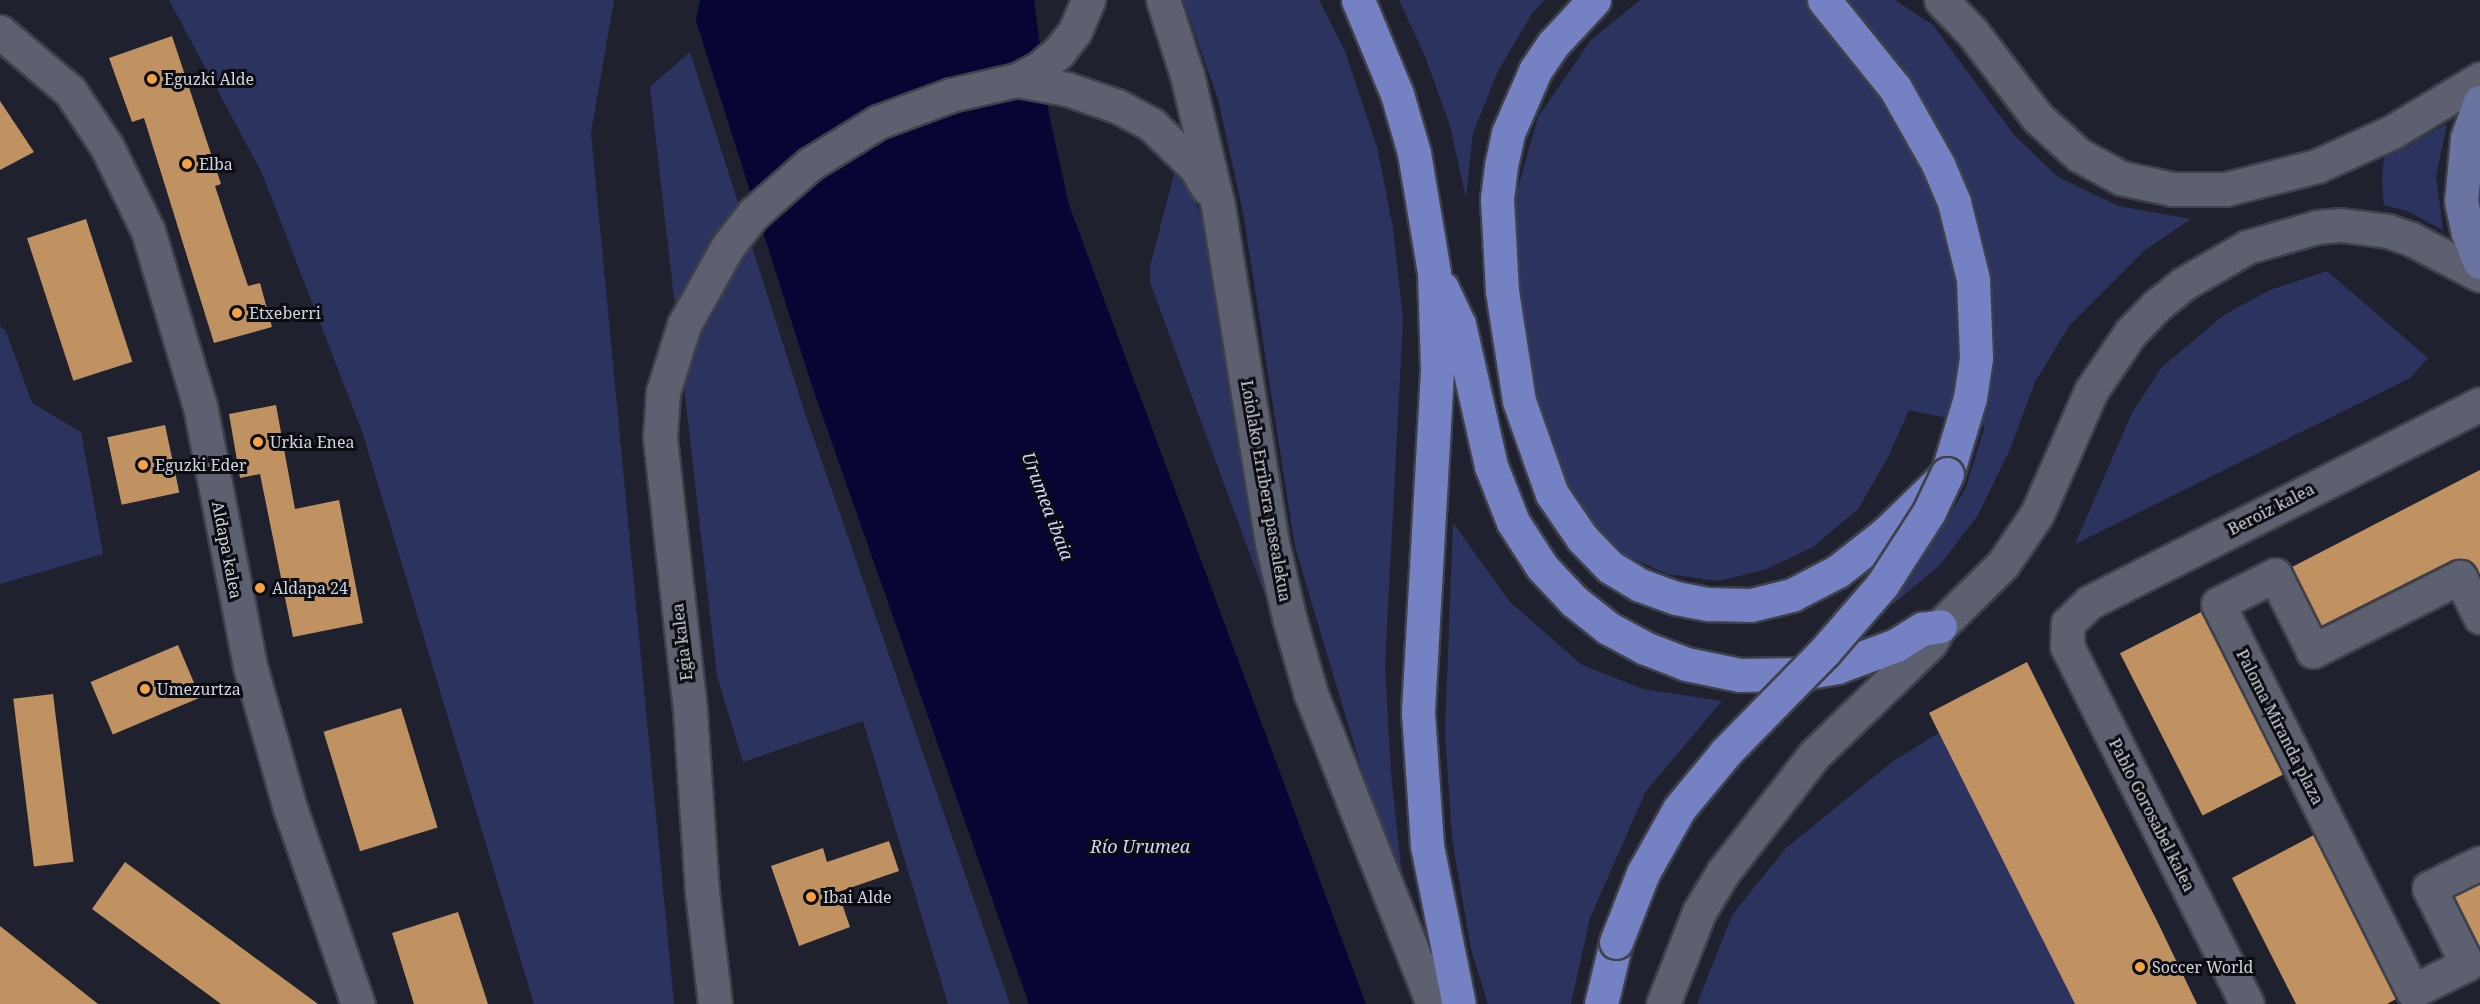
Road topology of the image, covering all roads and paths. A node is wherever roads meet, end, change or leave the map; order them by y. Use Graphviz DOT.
graph roads {
  1 [pos="1088,0"];
  2 [pos="1163,0"];
  3 [pos="1358,0"];
  4 [pos="1594,0"];
  5 [pos="1824,0"];
  6 [pos="1941,0"];
  7 [pos="0,32"];
  8 [pos="2480,79"];
  9 [pos="1017,80"];
  10 [pos="2480,102"];
  11 [pos="1218,206"];
  12 [pos="2480,262"];
  13 [pos="1434,273"];
  14 [pos="2480,275"];
  15 [pos="2480,404"];
  16 [pos="1947,474"];
  17 [pos="2480,617"];
  18 [pos="2068,623"];
  19 [pos="1940,626"];
  20 [pos="2480,863"];
  21 [pos="358,1004"];
  22 [pos="715,1004"];
  23 [pos="1433,1004"];
  24 [pos="1459,1004"];
  25 [pos="1601,1004"];
  26 [pos="1664,1004"];
  27 [pos="2247,1004"];
  1 -- 9 [label="street"];
  2 -- 11 [label="street, Loiolako Erribera pasealekua"];
  3 -- 13 [label="highway"];
  4 -- 16 [label="highway"];
  5 -- 16 [label="highway"];
  6 -- 8 [label="street"];
  7 -- 21 [label="street, Aldapa kalea"];
  9 -- 11 [label="street, Loiolako Erribera pasealekua"];
  9 -- 22 [label="street, Egia kalea"];
  10 -- 12 [label="main road"];
  11 -- 23 [label="street, Loiolako Erribera pasealekua"];
  13 -- 19 [label="highway"];
  13 -- 24 [label="highway"];
  14 -- 19 [label="street"];
  15 -- 18 [label="street, Beroiz kalea"];
  16 -- 25 [label="highway, bridge"];
  17 -- 20 [label="street, Paloma Miranda plaza"];
  18 -- 27 [label="street, Pablo Gorosabel kalea"];
  19 -- 26 [label="street"];
}
